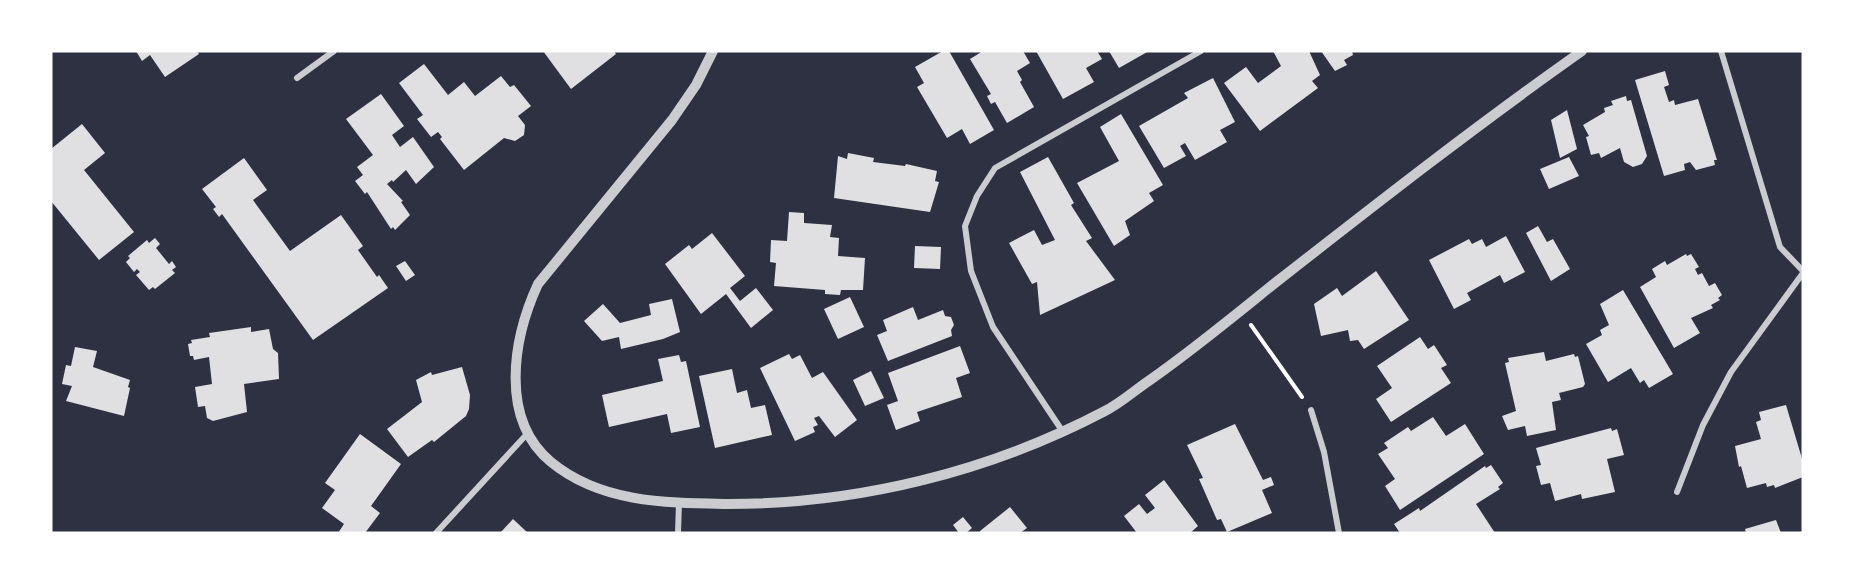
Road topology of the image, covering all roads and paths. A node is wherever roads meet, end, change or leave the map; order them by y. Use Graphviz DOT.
graph roads {
  1 [pos="334,51"];
  2 [pos="713,51"];
  3 [pos="1201,51"];
  4 [pos="1582,51"];
  5 [pos="1721,51"];
  6 [pos="297,78"];
  7 [pos="1803,272"];
  8 [pos="1258,335"];
  9 [pos="1311,410"];
  10 [pos="1063,432"];
  11 [pos="527,434"];
  12 [pos="1677,492"];
  13 [pos="679,503"];
  14 [pos="436,533"];
  15 [pos="678,533"];
  16 [pos="1339,533"];
  1 -- 6 [label="street"];
  2 -- 11 [label="street"];
  3 -- 10 [label="street"];
  4 -- 10 [label="street"];
  5 -- 7 [label="street"];
  7 -- 12 [label="street"];
  8 -- 9 [label="path"];
  9 -- 16 [label="street"];
  10 -- 13 [label="street"];
  11 -- 13 [label="street"];
  11 -- 14 [label="street"];
  13 -- 15 [label="street"];
}
